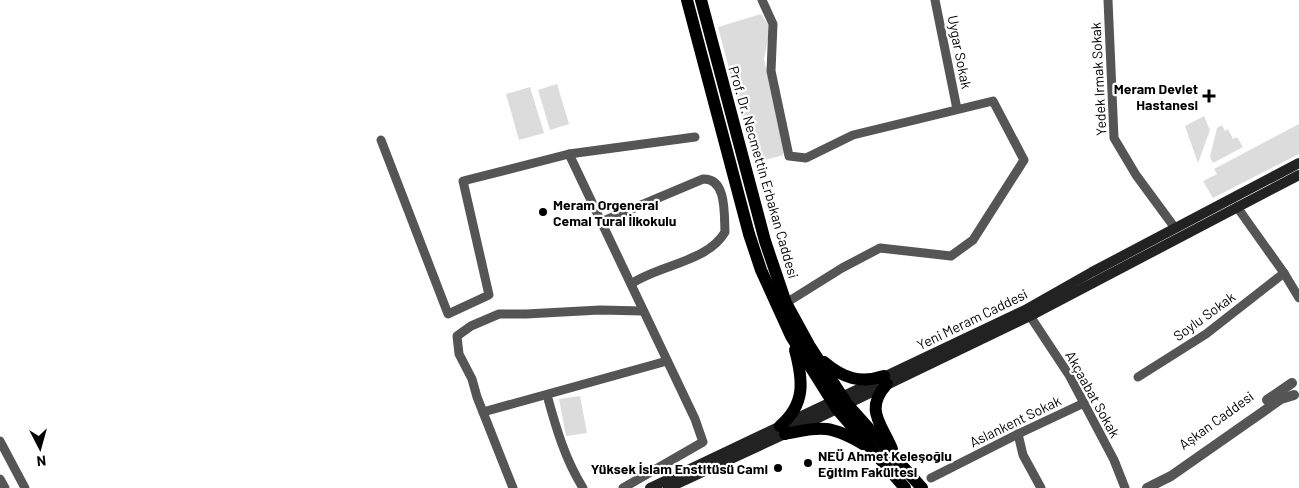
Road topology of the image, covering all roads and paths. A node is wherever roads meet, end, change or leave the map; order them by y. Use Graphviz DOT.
graph roads {
  1 [pos="687,0"];
  2 [pos="702,0"];
  3 [pos="762,0"];
  4 [pos="935,0"];
  5 [pos="1108,0"];
  6 [pos="957,110"];
  7 [pos="695,137"];
  8 [pos="381,140"];
  9 [pos="569,154"];
  10 [pos="1299,162"];
  11 [pos="1299,175"];
  12 [pos="1236,207"];
  13 [pos="601,222"];
  14 [pos="1175,228"];
  15 [pos="1284,273"];
  16 [pos="631,284"];
  17 [pos="1299,298"];
  18 [pos="786,302"];
  19 [pos="643,311"];
  20 [pos="1030,316"];
  21 [pos="791,336"];
  22 [pos="817,356"];
  23 [pos="667,361"];
  24 [pos="1138,377"];
  25 [pos="885,380"];
  26 [pos="1295,380"];
  27 [pos="547,395"];
  28 [pos="1297,397"];
  29 [pos="839,402"];
  30 [pos="1084,403"];
  31 [pos="483,412"];
  32 [pos="782,430"];
  33 [pos="1018,434"];
  34 [pos="0,441"];
  35 [pos="873,450"];
  36 [pos="896,458"];
  37 [pos="0,479"];
  38 [pos="1158,481"];
  39 [pos="927,483"];
  40 [pos="5,488"];
  41 [pos="25,488"];
  42 [pos="513,488"];
  43 [pos="583,488"];
  44 [pos="623,488"];
  45 [pos="650,488"];
  46 [pos="668,488"];
  47 [pos="905,488"];
  48 [pos="1041,488"];
  49 [pos="1125,488"];
  50 [pos="1147,488"];
  1 -- 21 [label="main road, Prof. Dr. Necmettin Erbakan Caddesi"];
  2 -- 18 [label="main road, Prof. Dr. Necmettin Erbakan Caddesi"];
  3 -- 6 [label="street"];
  4 -- 6 [label="street, Uygar Sokak"];
  5 -- 14 [label="street, Yedek Irmak Sokak"];
  6 -- 18 [label="street"];
  7 -- 9 [label="street"];
  8 -- 9 [label="street"];
  9 -- 13 [label="street"];
  10 -- 14 [label="main road, Yeni Meram Caddesi"];
  11 -- 12 [label="main road, Yeni Meram Caddesi"];
  12 -- 15 [label="street"];
  12 -- 20 [label="main road, Yeni Meram Caddesi"];
  13 -- 16 [label="street"];
  13 -- 16 [label="street"];
  14 -- 25 [label="main road, Yeni Meram Caddesi"];
  15 -- 17 [label="street"];
  15 -- 24 [label="street, Soylu Sokak"];
  16 -- 19 [label="street"];
  18 -- 22 [label="main road, Prof. Dr. Necmettin Erbakan Caddesi"];
  19 -- 23 [label="street"];
  19 -- 31 [label="street"];
  20 -- 25 [label="main road, Yeni Meram Caddesi"];
  20 -- 30 [label="street, Akçaabat Sokak"];
  21 -- 29 [label="main road, Prof. Dr. Necmettin Erbakan Caddesi"];
  21 -- 32 [label="main road"];
  22 -- 25 [label="main road"];
  22 -- 29 [label="main road, Prof. Dr. Necmettin Erbakan Caddesi"];
  23 -- 27 [label="street"];
  23 -- 44 [label="street"];
  25 -- 29 [label="main road, Yeni Meram Caddesi"];
  25 -- 36 [label="main road"];
  26 -- 28 [label="street"];
  26 -- 38 [label="street, Aşkan Caddesi"];
  27 -- 31 [label="street"];
  27 -- 43 [label="street"];
  28 -- 38 [label="street, Aşkan Caddesi"];
  29 -- 32 [label="main road, Yeni Meram Caddesi"];
  29 -- 35 [label="main road, Prof. Dr. Necmettin Erbakan Caddesi"];
  29 -- 36 [label="main road, Prof. Dr. Necmettin Erbakan Caddesi"];
  30 -- 33 [label="street, Aslankent Sokak"];
  30 -- 49 [label="street, Akçaabat Sokak"];
  31 -- 42 [label="street"];
  32 -- 35 [label="main road"];
  32 -- 45 [label="main road, Yeni Meram Caddesi"];
  32 -- 46 [label="main road, Yeni Meram Caddesi"];
  33 -- 39 [label="street, Aslankent Sokak"];
  33 -- 48 [label="street"];
  34 -- 41 [label="street"];
  35 -- 47 [label="main road, Prof. Dr. Necmettin Erbakan Caddesi"];
  36 -- 39 [label="main road, Prof. Dr. Necmettin Erbakan Caddesi"];
  37 -- 40 [label="street"];
  38 -- 50 [label="street, Aşkan Caddesi"];
}
